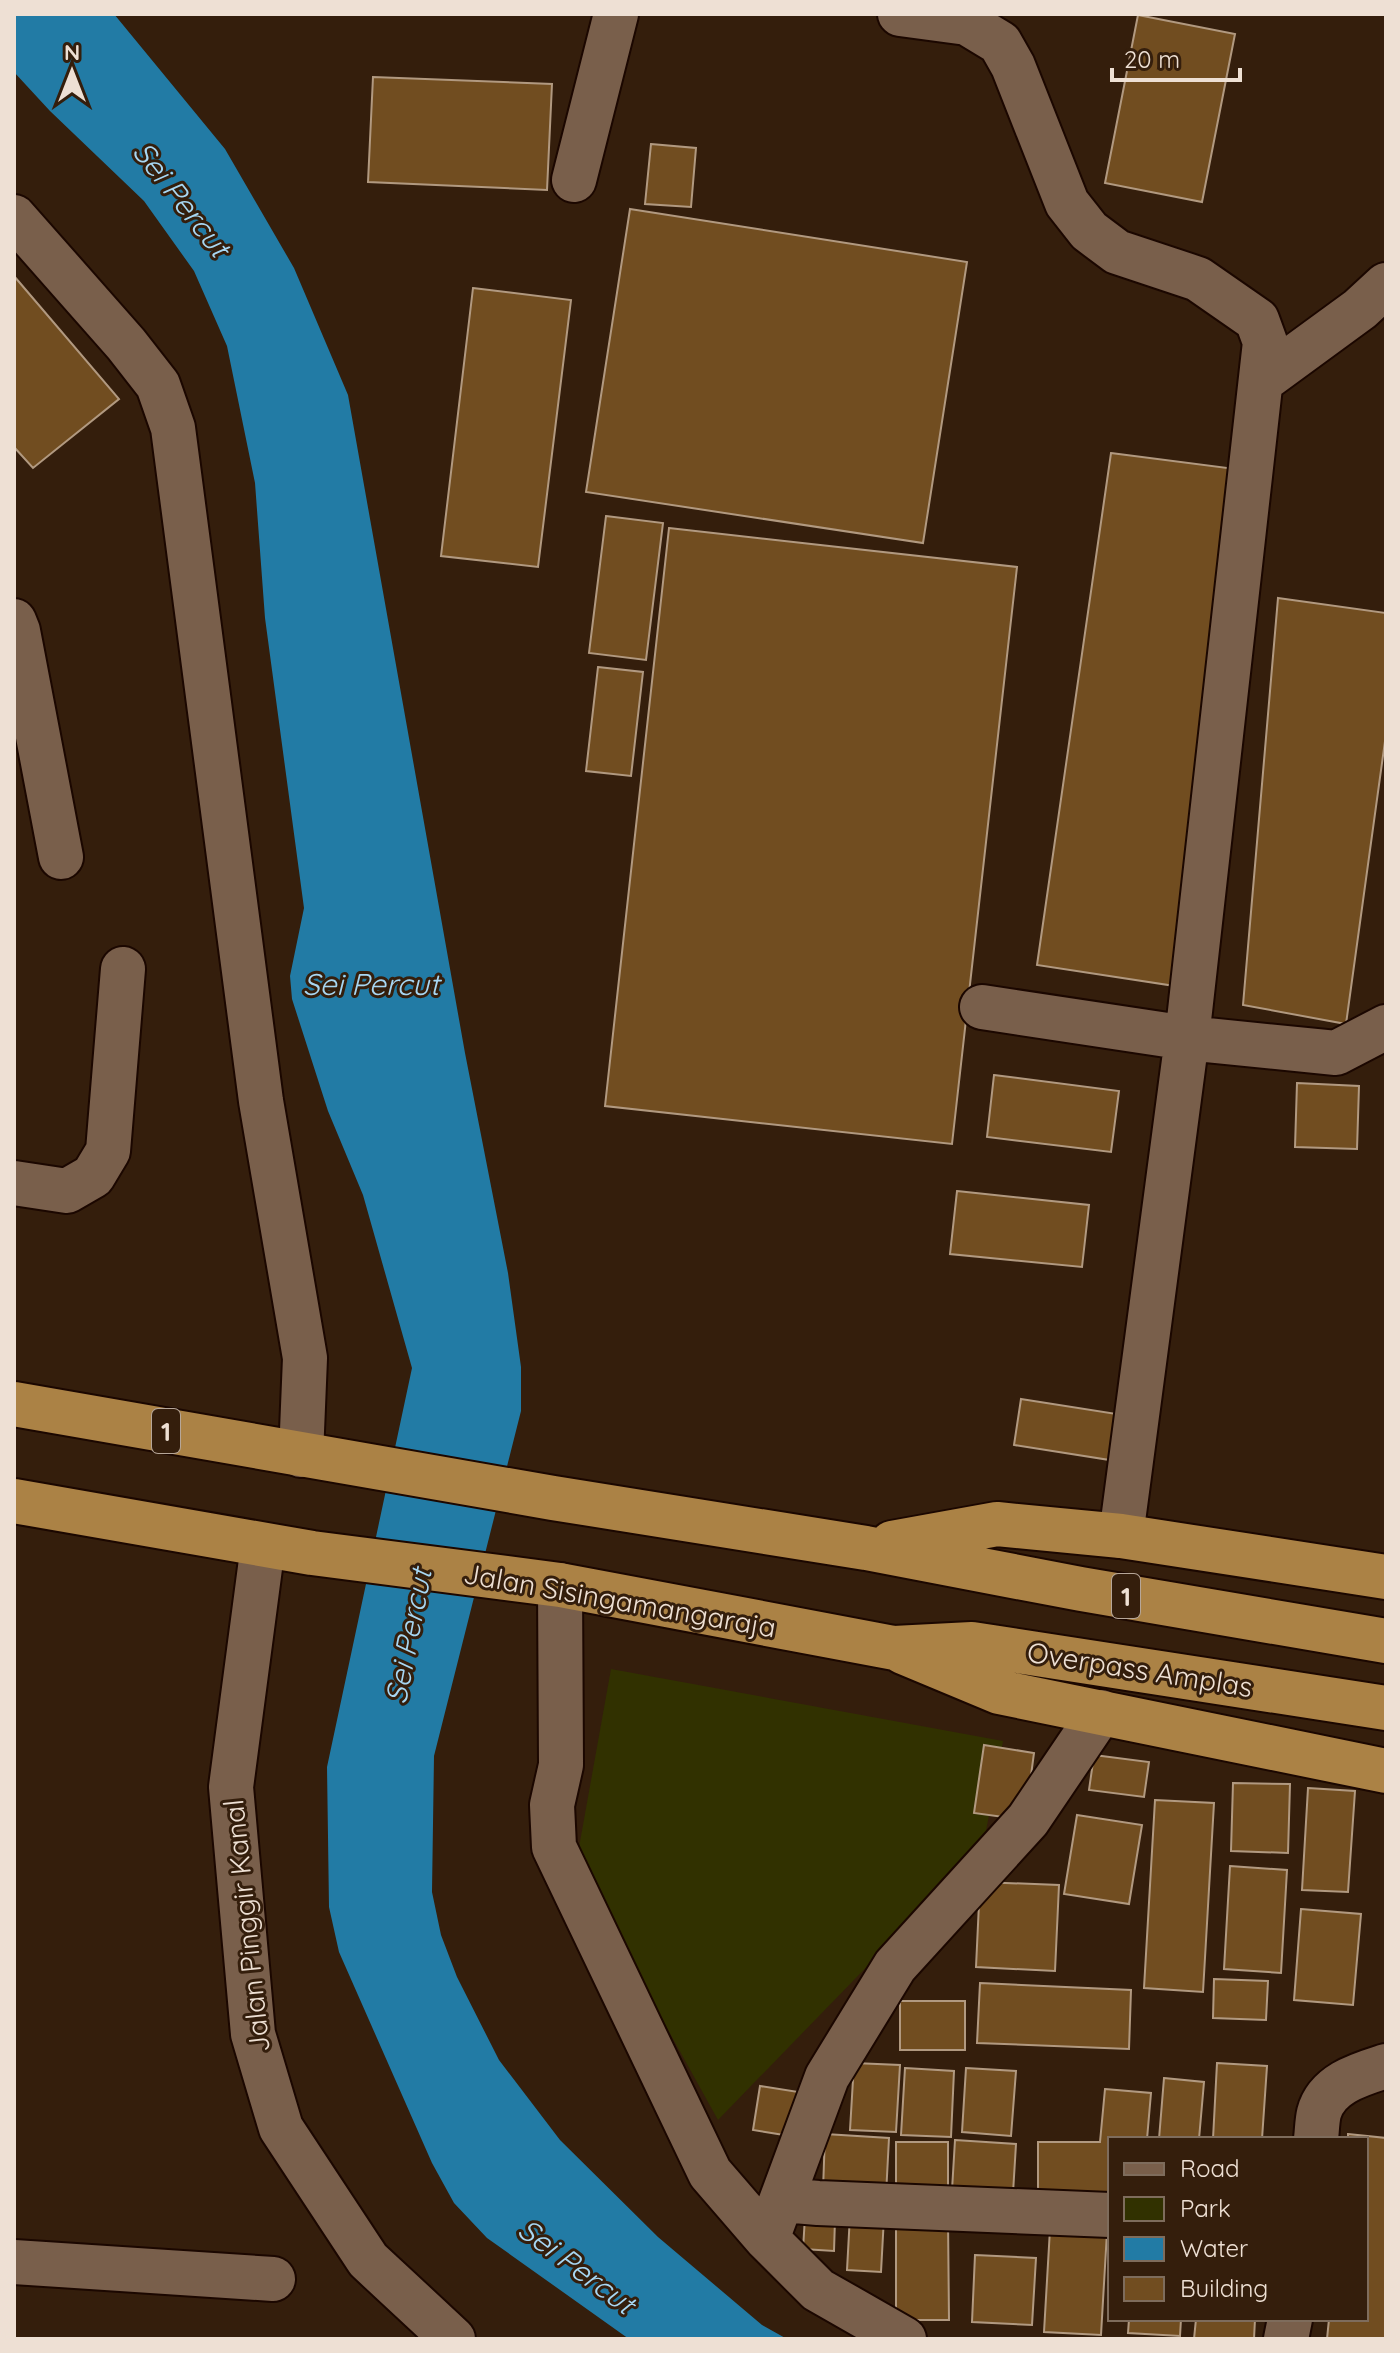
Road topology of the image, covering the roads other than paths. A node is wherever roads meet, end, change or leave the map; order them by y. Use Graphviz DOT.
graph roads {
  1 [pos="616,14"];
  2 [pos="900,14"];
  3 [pos="574,180"];
  4 [pos="14,217"];
  5 [pos="1386,285"];
  6 [pos="1263,380"];
  7 [pos="14,621"];
  8 [pos="61,857"];
  9 [pos="123,969"];
  10 [pos="982,1007"];
  11 [pos="1386,1027"];
  12 [pos="1187,1038"];
  13 [pos="14,1183"];
  14 [pos="14,1404"];
  15 [pos="310,1457"];
  16 [pos="14,1501"];
  17 [pos="1121,1536"];
  18 [pos="263,1545"];
  19 [pos="866,1548"];
  20 [pos="1386,1577"];
  21 [pos="560,1585"];
  22 [pos="1386,1641"];
  23 [pos="894,1648"];
  24 [pos="1386,1708"];
  25 [pos="1101,1712"];
  26 [pos="1386,1771"];
  27 [pos="1386,2066"];
  28 [pos="1316,2137"];
  29 [pos="1108,2215"];
  30 [pos="775,2219"];
  31 [pos="14,2262"];
  32 [pos="273,2279"];
  33 [pos="453,2339"];
  34 [pos="904,2339"];
  1 -- 3 [label="street"];
  2 -- 6 [label="street"];
  4 -- 15 [label="street"];
  5 -- 6 [label="street"];
  6 -- 12 [label="street"];
  7 -- 8 [label="street"];
  9 -- 13 [label="street"];
  10 -- 12 [label="street"];
  11 -- 12 [label="street"];
  12 -- 17 [label="street"];
  14 -- 15 [label="highway, 1"];
  15 -- 19 [label="highway, 1"];
  16 -- 18 [label="highway, Jalan Sisingamangaraja"];
  17 -- 19 [label="highway"];
  17 -- 20 [label="highway"];
  18 -- 21 [label="highway, Jalan Sisingamangaraja"];
  18 -- 33 [label="street, Jalan Pinggir Kanal"];
  19 -- 22 [label="highway, 1"];
  21 -- 23 [label="highway, Jalan Sisingamangaraja"];
  21 -- 30 [label="street"];
  23 -- 24 [label="highway, Overpass Amplas"];
  23 -- 25 [label="highway"];
  25 -- 26 [label="highway"];
  25 -- 30 [label="street"];
  27 -- 28 [label="street"];
  29 -- 30 [label="street"];
  30 -- 34 [label="street"];
  31 -- 32 [label="street"];
}
